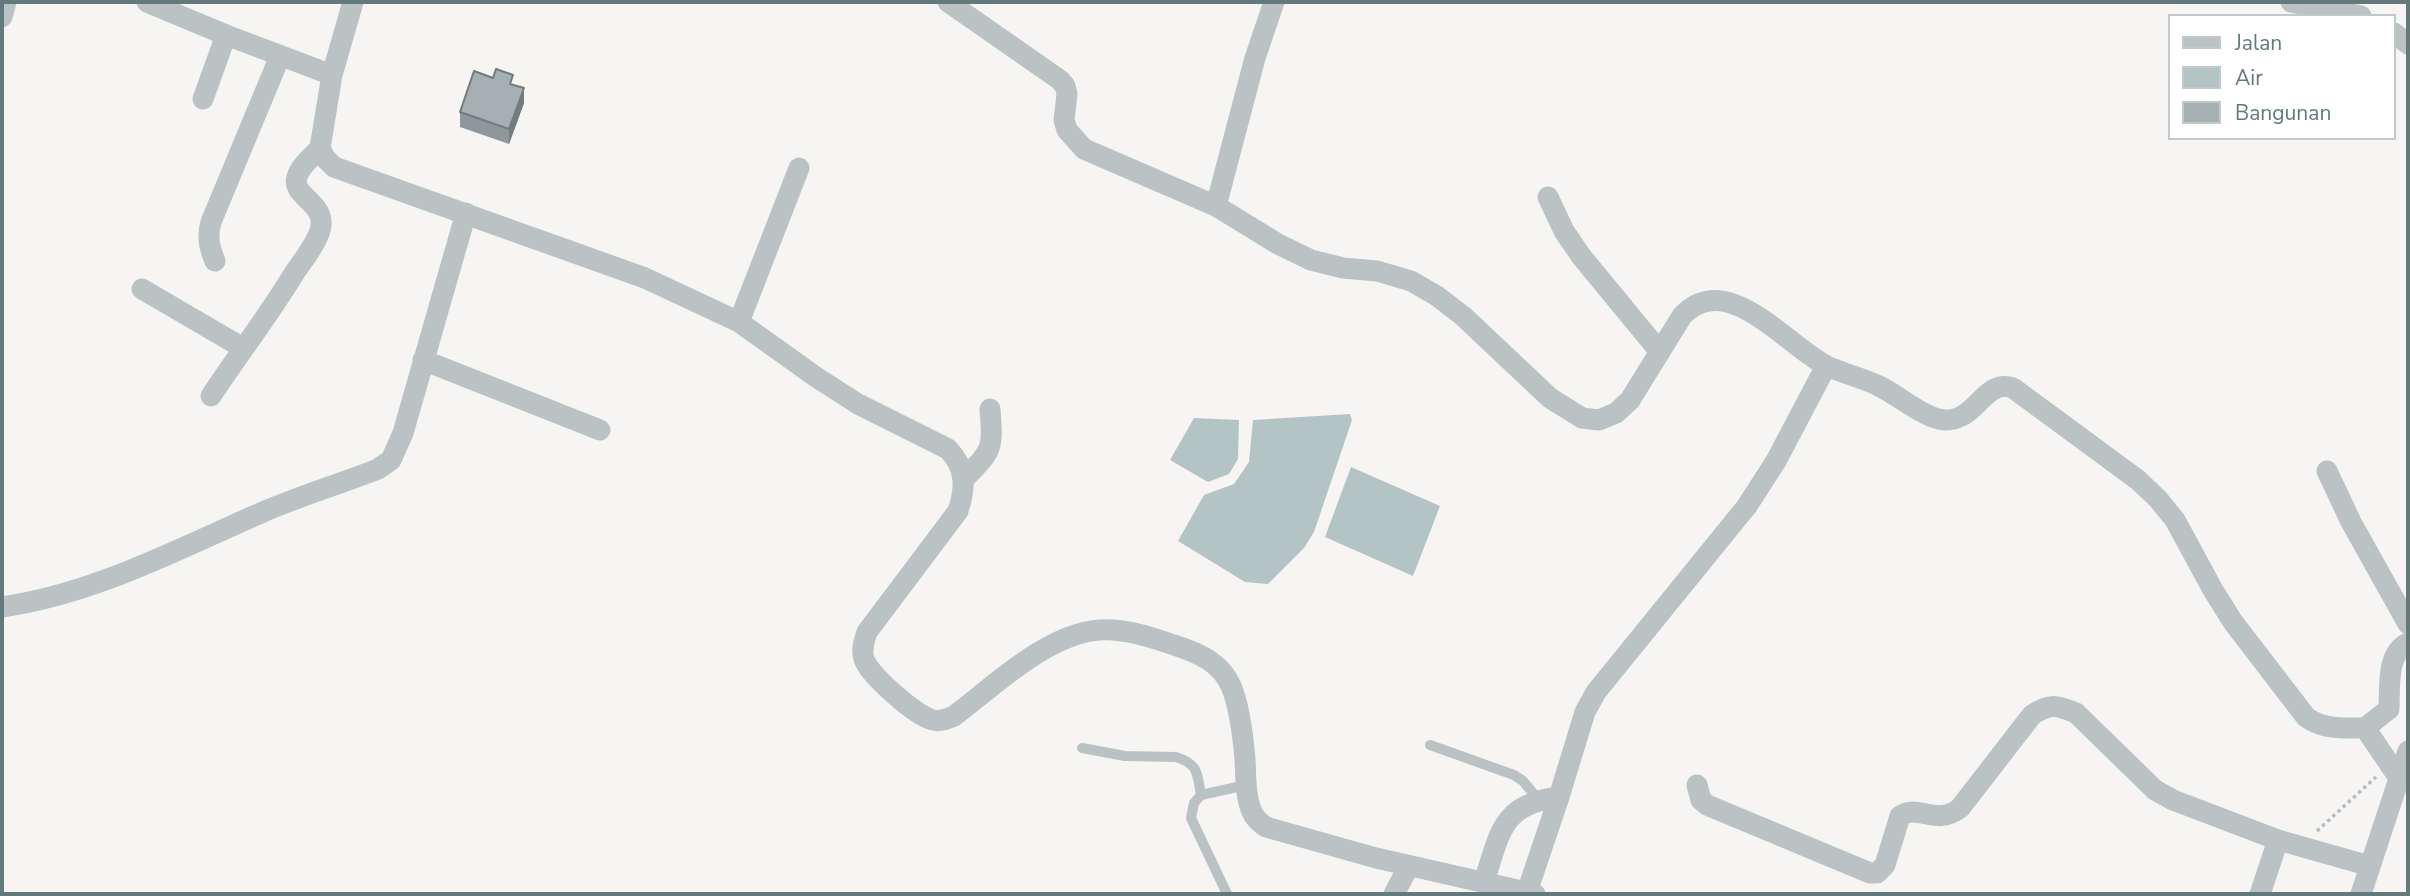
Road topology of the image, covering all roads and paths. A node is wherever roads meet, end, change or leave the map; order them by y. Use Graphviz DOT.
graph roads {
  1 [pos="6,2"];
  2 [pos="147,2"];
  3 [pos="352,2"];
  4 [pos="948,2"];
  5 [pos="1274,2"];
  6 [pos="2291,2"];
  7 [pos="2351,14"];
  8 [pos="2,17"];
  9 [pos="226,35"];
  10 [pos="280,56"];
  11 [pos="332,75"];
  12 [pos="203,99"];
  13 [pos="320,148"];
  14 [pos="799,169"];
  15 [pos="1548,197"];
  16 [pos="1216,206"];
  17 [pos="466,213"];
  18 [pos="215,261"];
  19 [pos="142,289"];
  20 [pos="739,322"];
  21 [pos="243,348"];
  22 [pos="1660,352"];
  23 [pos="423,360"];
  24 [pos="1826,366"];
  25 [pos="211,396"];
  26 [pos="990,409"];
  27 [pos="600,430"];
  28 [pos="2327,471"];
  29 [pos="964,479"];
  30 [pos="2,607"];
  31 [pos="2408,625"];
  32 [pos="2408,643"];
  33 [pos="2365,728"];
  34 [pos="1430,745"];
  35 [pos="1082,748"];
  36 [pos="2408,751"];
  37 [pos="2395,770"];
  38 [pos="1246,785"];
  39 [pos="1697,785"];
  40 [pos="1201,795"];
  41 [pos="1548,798"];
  42 [pos="2278,839"];
  43 [pos="2300,847"];
  44 [pos="1409,866"];
  45 [pos="2370,866"];
  46 [pos="1484,882"];
  47 [pos="1531,893"];
  48 [pos="1227,894"];
  49 [pos="1394,894"];
  50 [pos="2260,894"];
  51 [pos="2361,894"];
  1 -- 8 [label="street"];
  2 -- 9 [label="street"];
  3 -- 11 [label="street"];
  4 -- 16 [label="street"];
  5 -- 16 [label="street"];
  6 -- 7 [label="street"];
  9 -- 10 [label="street"];
  9 -- 12 [label="street"];
  10 -- 11 [label="street"];
  10 -- 18 [label="street"];
  11 -- 13 [label="street"];
  13 -- 17 [label="street"];
  13 -- 21 [label="street"];
  14 -- 20 [label="street"];
  15 -- 22 [label="street"];
  16 -- 22 [label="street"];
  17 -- 20 [label="street"];
  17 -- 23 [label="street"];
  19 -- 21 [label="street"];
  20 -- 29 [label="street"];
  21 -- 25 [label="street"];
  22 -- 24 [label="street"];
  23 -- 27 [label="street"];
  23 -- 30 [label="street"];
  24 -- 33 [label="street"];
  24 -- 41 [label="street"];
  26 -- 29 [label="street"];
  28 -- 31 [label="street"];
  29 -- 38 [label="street"];
  32 -- 33 [label="street"];
  33 -- 37 [label="street"];
  34 -- 41 [label="lane"];
  35 -- 40 [label="lane"];
  36 -- 37 [label="street"];
  37 -- 43 [label="path"];
  37 -- 45 [label="street"];
  38 -- 40 [label="lane"];
  38 -- 44 [label="street"];
  39 -- 42 [label="street"];
  40 -- 48 [label="lane"];
  41 -- 46 [label="street"];
  41 -- 47 [label="street"];
  42 -- 43 [label="street"];
  42 -- 50 [label="street"];
  43 -- 45 [label="street"];
  44 -- 46 [label="street"];
  44 -- 49 [label="street"];
  45 -- 51 [label="street"];
  46 -- 47 [label="street"];
}
